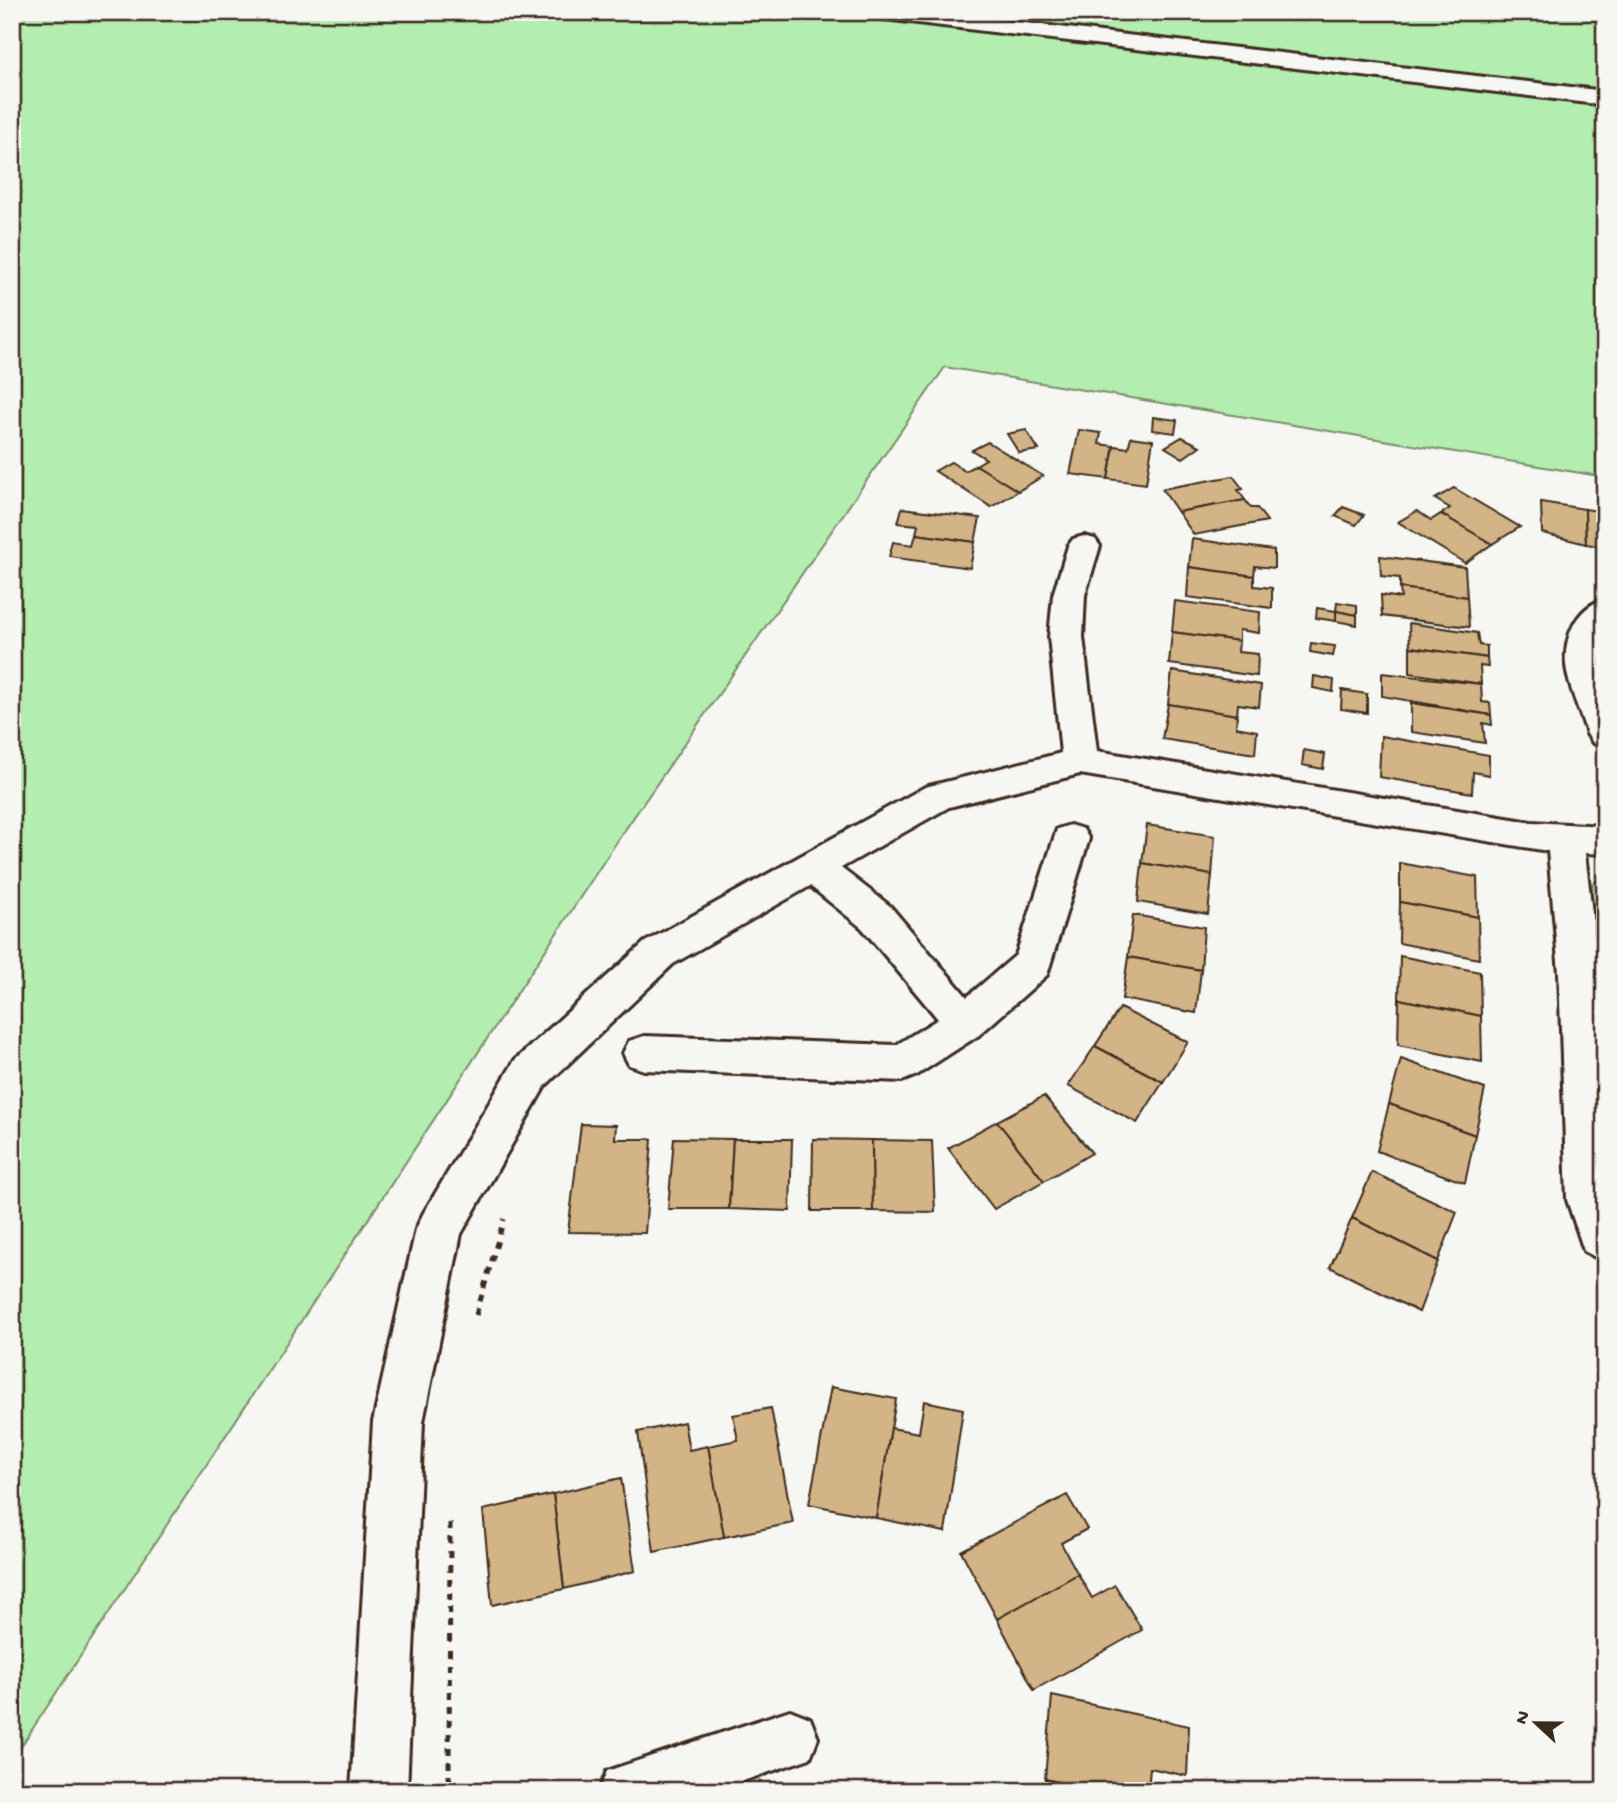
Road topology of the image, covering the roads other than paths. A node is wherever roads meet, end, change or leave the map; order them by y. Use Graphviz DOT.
graph roads {
  1 [pos="876,12"];
  2 [pos="1605,98"];
  3 [pos="1084,546"];
  4 [pos="1605,610"];
  5 [pos="1605,734"];
  6 [pos="1080,761"];
  7 [pos="1070,839"];
  8 [pos="1585,839"];
  9 [pos="812,866"];
  10 [pos="965,1023"];
  11 [pos="644,1053"];
  12 [pos="1605,1241"];
  13 [pos="790,1738"];
  14 [pos="379,1791"];
  15 [pos="627,1791"];
  1 -- 2 [label="street"];
  3 -- 6 [label="street"];
  4 -- 5 [label="street"];
  6 -- 8 [label="street"];
  6 -- 9 [label="street"];
  7 -- 10 [label="street"];
  8 -- 12 [label="street"];
  9 -- 10 [label="street"];
  9 -- 14 [label="street"];
  10 -- 11 [label="street"];
  13 -- 15 [label="street"];
}
